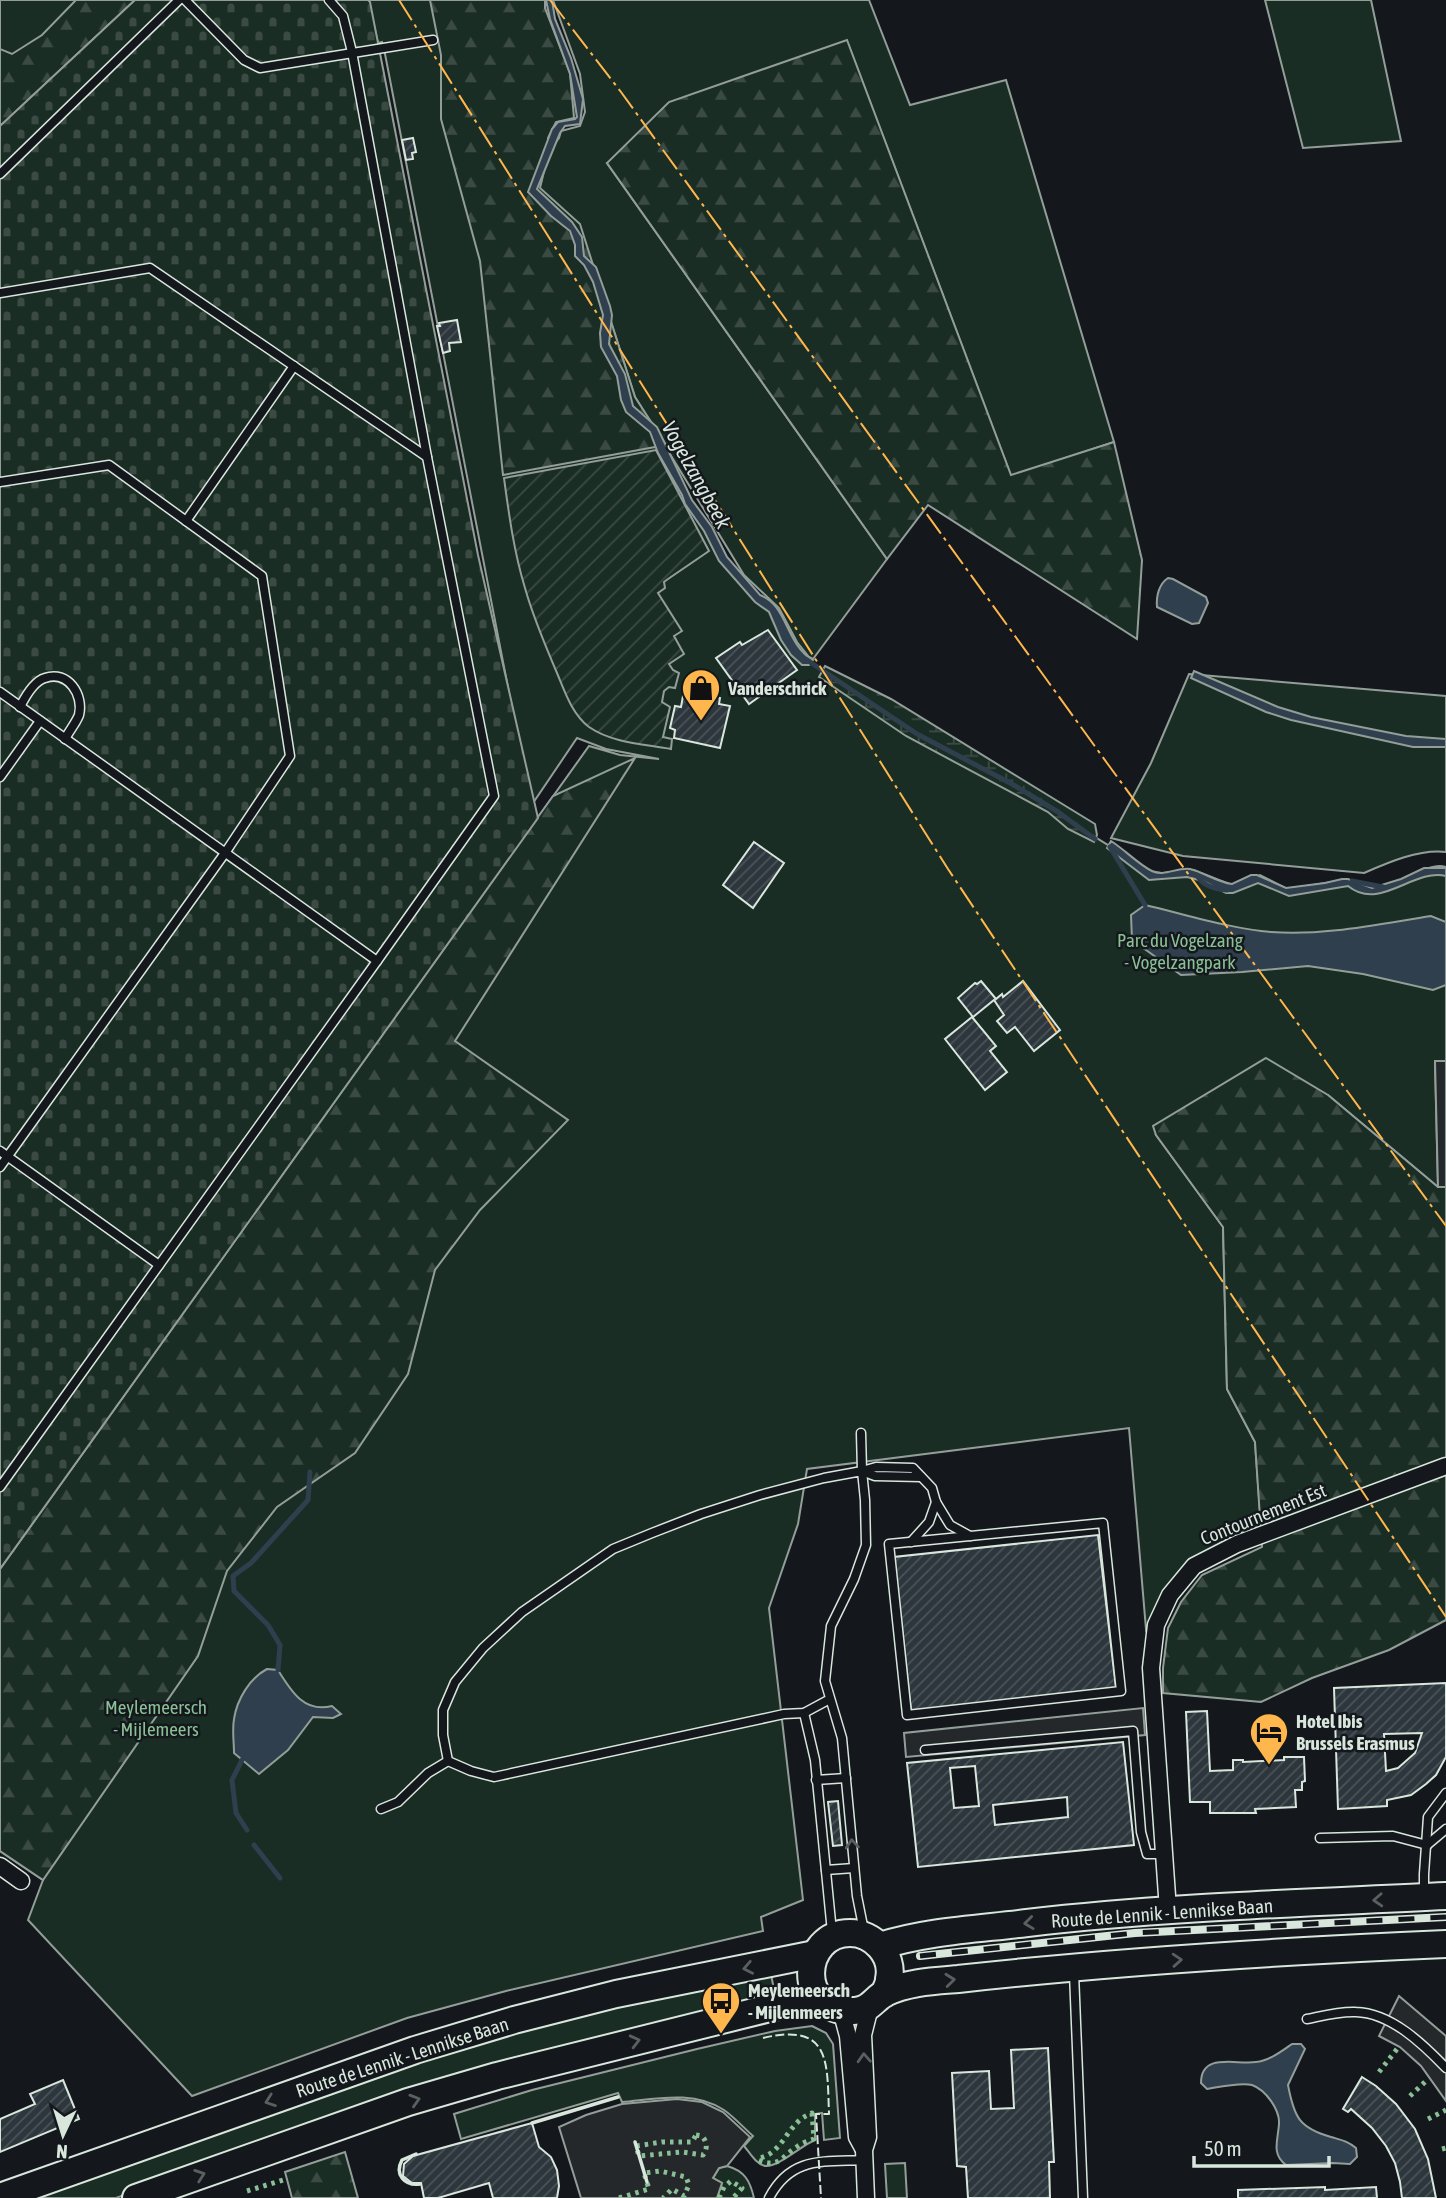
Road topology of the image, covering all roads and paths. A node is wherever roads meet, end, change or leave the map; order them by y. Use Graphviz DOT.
graph roads {
  1 [pos="178,0"];
  2 [pos="185,0"];
  3 [pos="329,0"];
  4 [pos="433,40"];
  5 [pos="352,52"];
  6 [pos="0,174"];
  7 [pos="0,293"];
  8 [pos="294,366"];
  9 [pos="427,457"];
  10 [pos="0,482"];
  11 [pos="186,521"];
  12 [pos="0,692"];
  13 [pos="20,707"];
  14 [pos="40,721"];
  15 [pos="65,739"];
  16 [pos="0,777"];
  17 [pos="225,853"];
  18 [pos="377,961"];
  19 [pos="4,1154"];
  20 [pos="0,1167"];
  21 [pos="159,1265"];
  22 [pos="861,1433"];
  23 [pos="1446,1466"];
  24 [pos="862,1471"];
  25 [pos="0,1487"];
  26 [pos="936,1502"];
  27 [pos="971,1536"];
  28 [pos="911,1542"];
  29 [pos="830,1699"];
  30 [pos="804,1713"];
  31 [pos="925,1750"];
  32 [pos="448,1761"];
  33 [pos="846,1778"];
  34 [pos="816,1780"];
  35 [pos="1446,1793"];
  36 [pos="381,1809"];
  37 [pos="1446,1829"];
  38 [pos="1320,1838"];
  39 [pos="1427,1845"];
  40 [pos="1164,1854"];
  41 [pos="0,1866"];
  42 [pos="854,1868"];
  43 [pos="826,1870"];
  44 [pos="21,1881"];
  45 [pos="1435,1897"];
  46 [pos="1168,1910"];
  47 [pos="873,1941"];
  48 [pos="1446,1944"];
  49 [pos="823,1946"];
  50 [pos="1073,1966"];
  51 [pos="818,1996"];
  52 [pos="877,2001"];
  53 [pos="841,2010"];
  54 [pos="1307,2019"];
  55 [pos="1446,2068"];
  56 [pos="864,2155"];
  57 [pos="0,2196"];
  58 [pos="136,2198"];
  59 [pos="769,2198"];
  60 [pos="866,2198"];
  61 [pos="1083,2198"];
  1 -- 6 [label="lane"];
  2 -- 5 [label="lane"];
  3 -- 5 [label="lane"];
  4 -- 5 [label="lane"];
  5 -- 9 [label="lane"];
  7 -- 8 [label="lane"];
  8 -- 9 [label="lane"];
  8 -- 11 [label="lane"];
  9 -- 18 [label="lane"];
  10 -- 11 [label="lane"];
  11 -- 17 [label="lane"];
  12 -- 13 [label="lane"];
  13 -- 14 [label="lane"];
  13 -- 15 [label="lane"];
  14 -- 15 [label="lane"];
  14 -- 16 [label="lane"];
  15 -- 17 [label="lane"];
  17 -- 18 [label="lane"];
  17 -- 19 [label="lane"];
  18 -- 21 [label="lane"];
  19 -- 20 [label="lane"];
  19 -- 21 [label="lane"];
  21 -- 25 [label="lane"];
  22 -- 24 [label="lane"];
  23 -- 40 [label="street, Contournement Est"];
  24 -- 26 [label="lane"];
  24 -- 29 [label="lane"];
  24 -- 32 [label="lane"];
  26 -- 27 [label="lane"];
  26 -- 28 [label="lane"];
  27 -- 28 [label="lane"];
  27 -- 28 [label="lane"];
  29 -- 30 [label="lane"];
  29 -- 33 [label="lane"];
  30 -- 32 [label="lane"];
  30 -- 34 [label="lane"];
  31 -- 40 [label="lane"];
  32 -- 36 [label="lane"];
  33 -- 34 [label="lane"];
  42 -- 33 [label="lane, one-way"];
  34 -- 43 [label="lane"];
  35 -- 39 [label="lane"];
  37 -- 39 [label="lane"];
  38 -- 39 [label="lane"];
  39 -- 45 [label="lane"];
  40 -- 46 [label="street, Contournement Est"];
  41 -- 44 [label="street"];
  42 -- 43 [label="lane"];
  42 -- 47 [label="lane"];
  43 -- 49 [label="lane"];
  45 -- 46 [label="main road, Route de Lennik - Lennikse Baan, one-way"];
  46 -- 47 [label="main road, Route de Lennik - Lennikse Baan, one-way"];
  47 -- 49 [label="main road, Route de Lennik - Lennikse Baan"];
  47 -- 52 [label="main road"];
  50 -- 48 [label="main road, one-way"];
  49 -- 51 [label="main road"];
  49 -- 57 [label="main road, Route de Lennik - Lennikse Baan, one-way"];
  52 -- 50 [label="main road, one-way"];
  50 -- 61 [label="lane"];
  51 -- 53 [label="main road"];
  58 -- 51 [label="main road, one-way"];
  52 -- 53 [label="main road"];
  56 -- 52 [label="street, one-way"];
  53 -- 56 [label="street"];
  54 -- 55 [label="lane"];
  56 -- 59 [label="lane"];
  56 -- 60 [label="street"];
}
